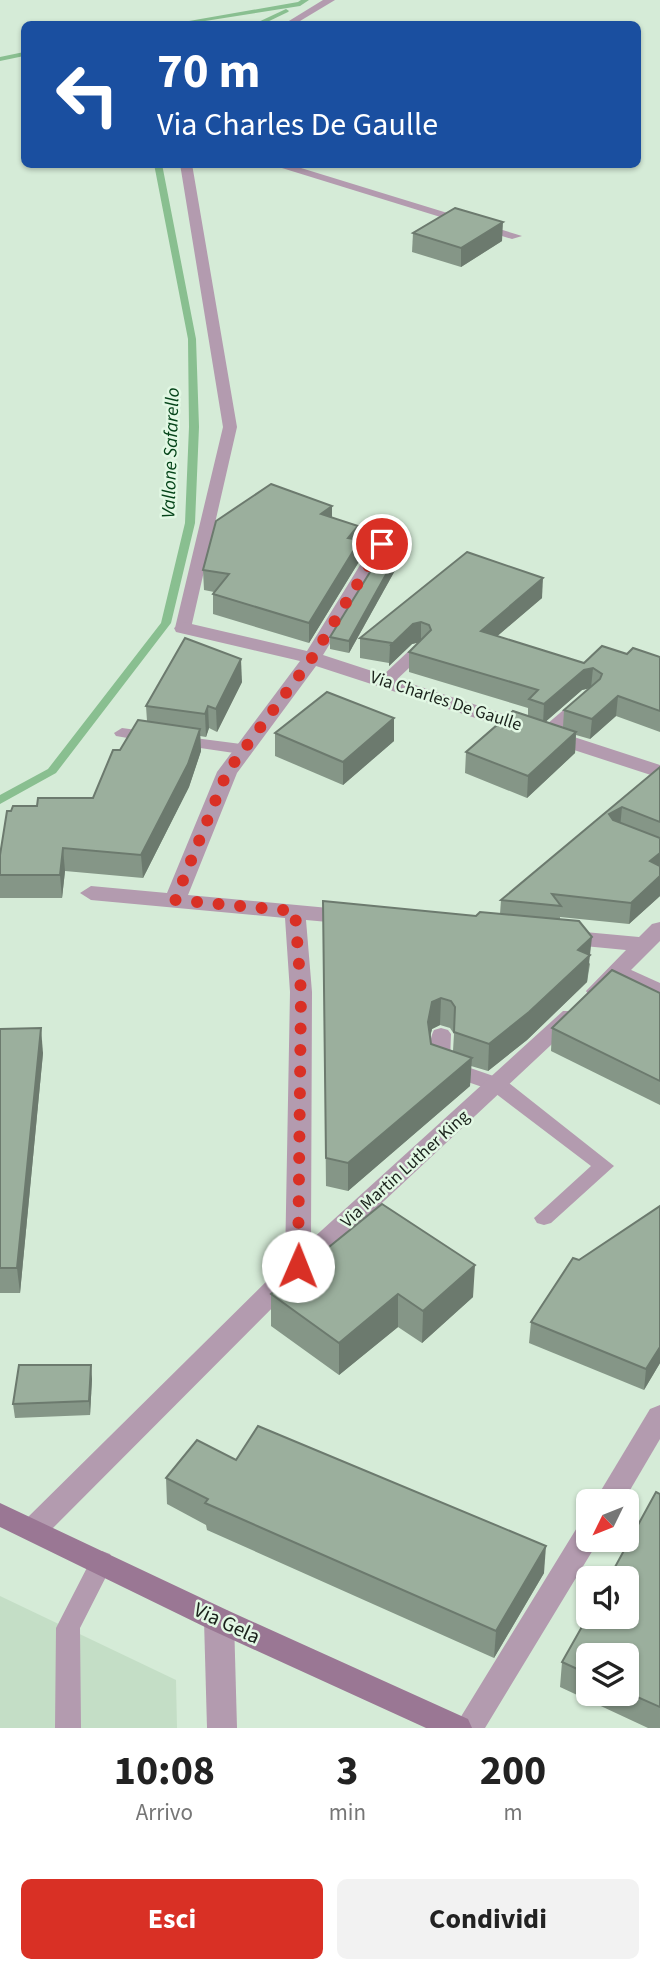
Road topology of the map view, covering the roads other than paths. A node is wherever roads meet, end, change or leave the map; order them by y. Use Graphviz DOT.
graph roads {
  1 [pos="330,0"];
  2 [pos="294,21"];
  3 [pos="187,168"];
  4 [pos="287,168"];
  5 [pos="516,236"];
  6 [pos="382,544"];
  7 [pos="183,628"];
  8 [pos="420,649"];
  9 [pos="312,658"];
  10 [pos="386,681"];
  11 [pos="590,695"];
  12 [pos="122,733"];
  13 [pos="546,733"];
  14 [pos="241,750"];
  15 [pos="660,772"];
  16 [pos="92,893"];
  17 [pos="175,900"];
  18 [pos="295,911"];
  19 [pos="376,919"];
  20 [pos="537,934"];
  21 [pos="654,939"];
  22 [pos="618,970"];
  23 [pos="660,990"];
  24 [pos="441,1034"];
  25 [pos="498,1085"];
  26 [pos="544,1218"];
  27 [pos="298,1266"];
  28 [pos="660,1416"];
  29 [pos="616,1489"];
  30 [pos="0,1514"];
  31 [pos="34,1530"];
  32 [pos="577,1552"];
  33 [pos="102,1561"];
  34 [pos="219,1620"];
  35 [pos="68,1728"];
  36 [pos="222,1728"];
  37 [pos="457,1728"];
  38 [pos="469,1728"];
  1 -- 2 [label="lane"];
  3 -- 7 [label="lane"];
  4 -- 5 [label="lane"];
  6 -- 9 [label="street"];
  7 -- 9 [label="street, Via Charles De Gaulle"];
  8 -- 10 [label="lane"];
  9 -- 10 [label="street, Via Charles De Gaulle"];
  9 -- 14 [label="street"];
  10 -- 13 [label="street, Via Charles De Gaulle"];
  11 -- 13 [label="lane"];
  12 -- 14 [label="lane"];
  13 -- 15 [label="street, Via Charles De Gaulle"];
  14 -- 17 [label="street"];
  16 -- 17 [label="street"];
  17 -- 18 [label="street"];
  18 -- 19 [label="street"];
  18 -- 27 [label="street"];
  20 -- 21 [label="street"];
  21 -- 22 [label="street, Via Martin Luther King"];
  22 -- 23 [label="lane"];
  22 -- 25 [label="street, Via Martin Luther King"];
  24 -- 25 [label="lane"];
  25 -- 26 [label="lane"];
  25 -- 27 [label="street, Via Martin Luther King"];
  27 -- 31 [label="street, Via Martin Luther King"];
  28 -- 29 [label="street"];
  30 -- 31 [label="main road, Via Gela"];
  31 -- 33 [label="main road, Via Gela"];
  32 -- 38 [label="street"];
  33 -- 34 [label="main road, Via Gela"];
  33 -- 35 [label="lane"];
  34 -- 36 [label="street"];
  34 -- 37 [label="main road, Via Gela"];
}
